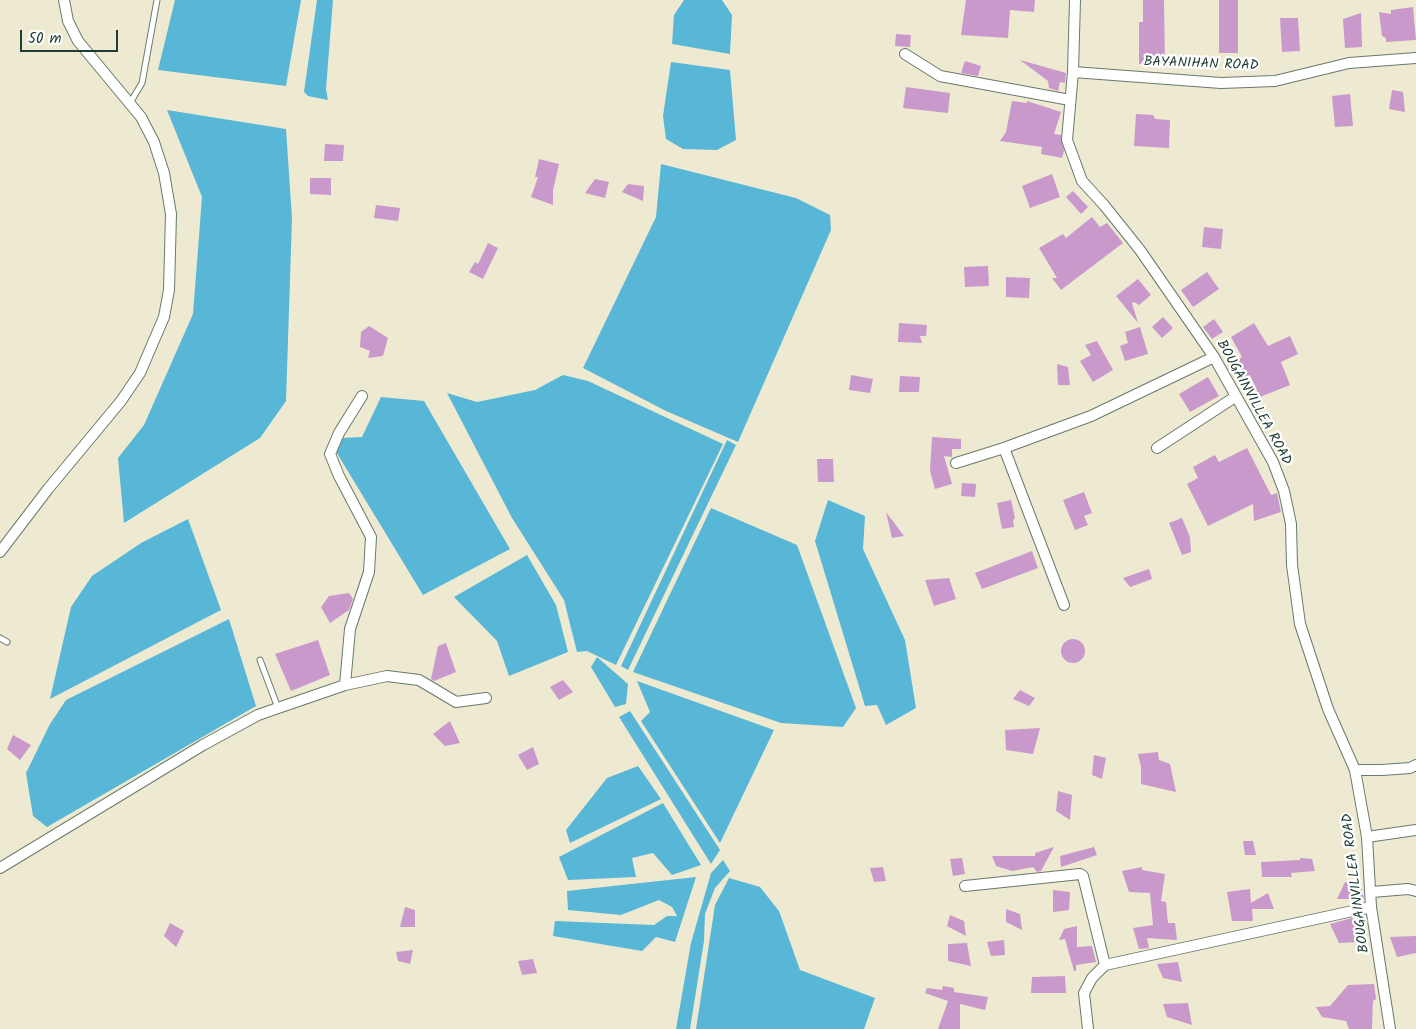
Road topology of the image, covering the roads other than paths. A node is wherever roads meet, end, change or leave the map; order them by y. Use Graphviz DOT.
graph roads {
  1 [pos="64,0"];
  2 [pos="156,0"];
  3 [pos="1075,0"];
  4 [pos="905,54"];
  5 [pos="1416,58"];
  6 [pos="1073,72"];
  7 [pos="1070,100"];
  8 [pos="130,104"];
  9 [pos="1214,357"];
  10 [pos="362,396"];
  11 [pos="1235,397"];
  12 [pos="1004,448"];
  13 [pos="1157,448"];
  14 [pos="956,463"];
  15 [pos="0,552"];
  16 [pos="1064,605"];
  17 [pos="0,638"];
  18 [pos="8,642"];
  19 [pos="260,660"];
  20 [pos="345,685"];
  21 [pos="486,698"];
  22 [pos="278,708"];
  23 [pos="1416,765"];
  24 [pos="1355,770"];
  25 [pos="1416,830"];
  26 [pos="1367,837"];
  27 [pos="0,868"];
  28 [pos="965,886"];
  29 [pos="1416,891"];
  30 [pos="1372,892"];
  31 [pos="1371,907"];
  32 [pos="1106,965"];
  33 [pos="1088,1029"];
  34 [pos="1390,1029"];
  1 -- 8 [label="street"];
  2 -- 8 [label="lane"];
  3 -- 6 [label="street, BOUGAINVILLEA ROAD"];
  4 -- 7 [label="street"];
  5 -- 6 [label="street, BAYANIHAN ROAD"];
  6 -- 7 [label="street, BOUGAINVILLEA ROAD"];
  7 -- 9 [label="street, BOUGAINVILLEA ROAD"];
  8 -- 15 [label="street"];
  9 -- 11 [label="street, BOUGAINVILLEA ROAD"];
  9 -- 12 [label="street"];
  10 -- 20 [label="street"];
  11 -- 13 [label="street"];
  11 -- 24 [label="street, BOUGAINVILLEA ROAD"];
  12 -- 14 [label="street"];
  12 -- 16 [label="street"];
  17 -- 18 [label="lane"];
  19 -- 22 [label="lane"];
  20 -- 21 [label="street"];
  20 -- 22 [label="street"];
  22 -- 27 [label="street"];
  23 -- 24 [label="street"];
  24 -- 26 [label="street, BOUGAINVILLEA ROAD"];
  25 -- 26 [label="street"];
  26 -- 30 [label="street, BOUGAINVILLEA ROAD"];
  28 -- 32 [label="street"];
  29 -- 30 [label="street"];
  30 -- 31 [label="street, BOUGAINVILLEA ROAD"];
  31 -- 32 [label="street"];
  31 -- 34 [label="street, BOUGAINVILLEA ROAD"];
  32 -- 33 [label="street"];
}
